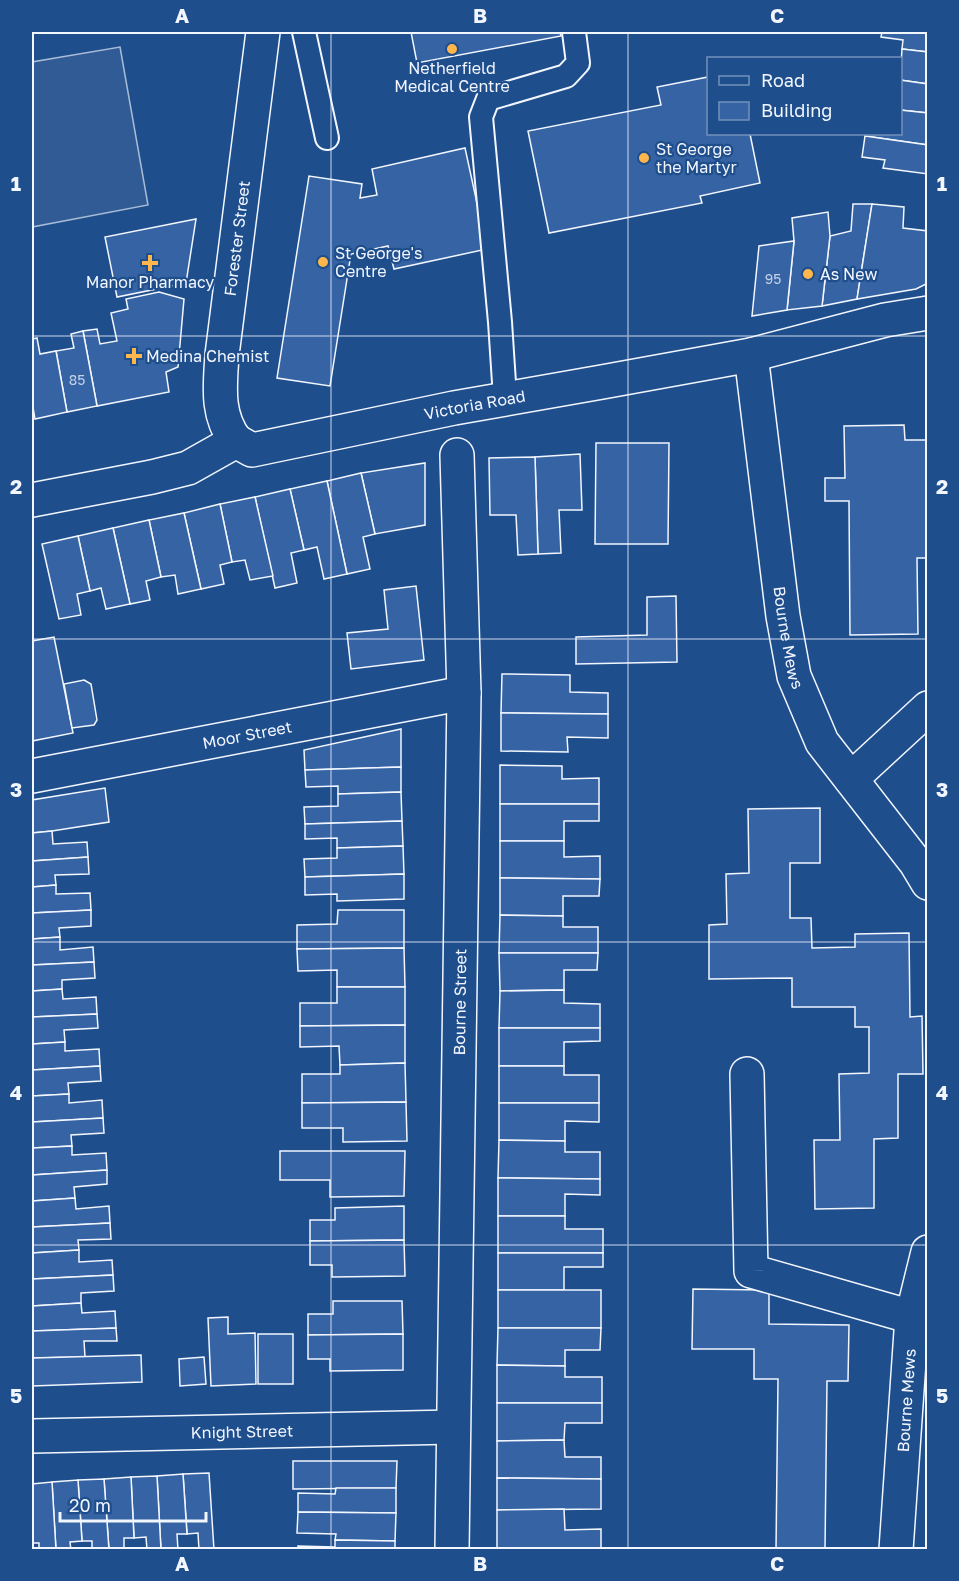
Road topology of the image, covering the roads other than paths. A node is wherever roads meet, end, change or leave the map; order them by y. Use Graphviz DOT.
graph roads {
  1 [pos="263,32"];
  2 [pos="304,32"];
  3 [pos="574,32"];
  4 [pos="327,138"];
  5 [pos="927,313"];
  6 [pos="751,355"];
  7 [pos="505,398"];
  8 [pos="236,441"];
  9 [pos="457,455"];
  10 [pos="32,500"];
  11 [pos="464,693"];
  12 [pos="927,708"];
  13 [pos="32,776"];
  14 [pos="851,778"];
  15 [pos="927,883"];
  16 [pos="747,1074"];
  17 [pos="927,1252"];
  18 [pos="912,1317"];
  19 [pos="453,1427"];
  20 [pos="32,1436"];
  21 [pos="452,1550"];
  22 [pos="896,1550"];
  1 -- 8 [label="street, Forester Street"];
  2 -- 4 [label="lane"];
  3 -- 7 [label="lane"];
  5 -- 6 [label="street, Victoria Road"];
  6 -- 7 [label="street, Victoria Road"];
  6 -- 14 [label="street, Bourne Mews"];
  7 -- 8 [label="street, Victoria Road"];
  8 -- 10 [label="street"];
  9 -- 11 [label="street, Bourne Street"];
  11 -- 13 [label="street, Moor Street"];
  11 -- 19 [label="street, Bourne Street"];
  12 -- 14 [label="street"];
  14 -- 15 [label="street, Bourne Mews"];
  16 -- 18 [label="street"];
  17 -- 18 [label="street, Bourne Mews"];
  18 -- 22 [label="street, Bourne Mews"];
  19 -- 20 [label="street, Knight Street"];
  19 -- 21 [label="street, Bourne Street"];
}
